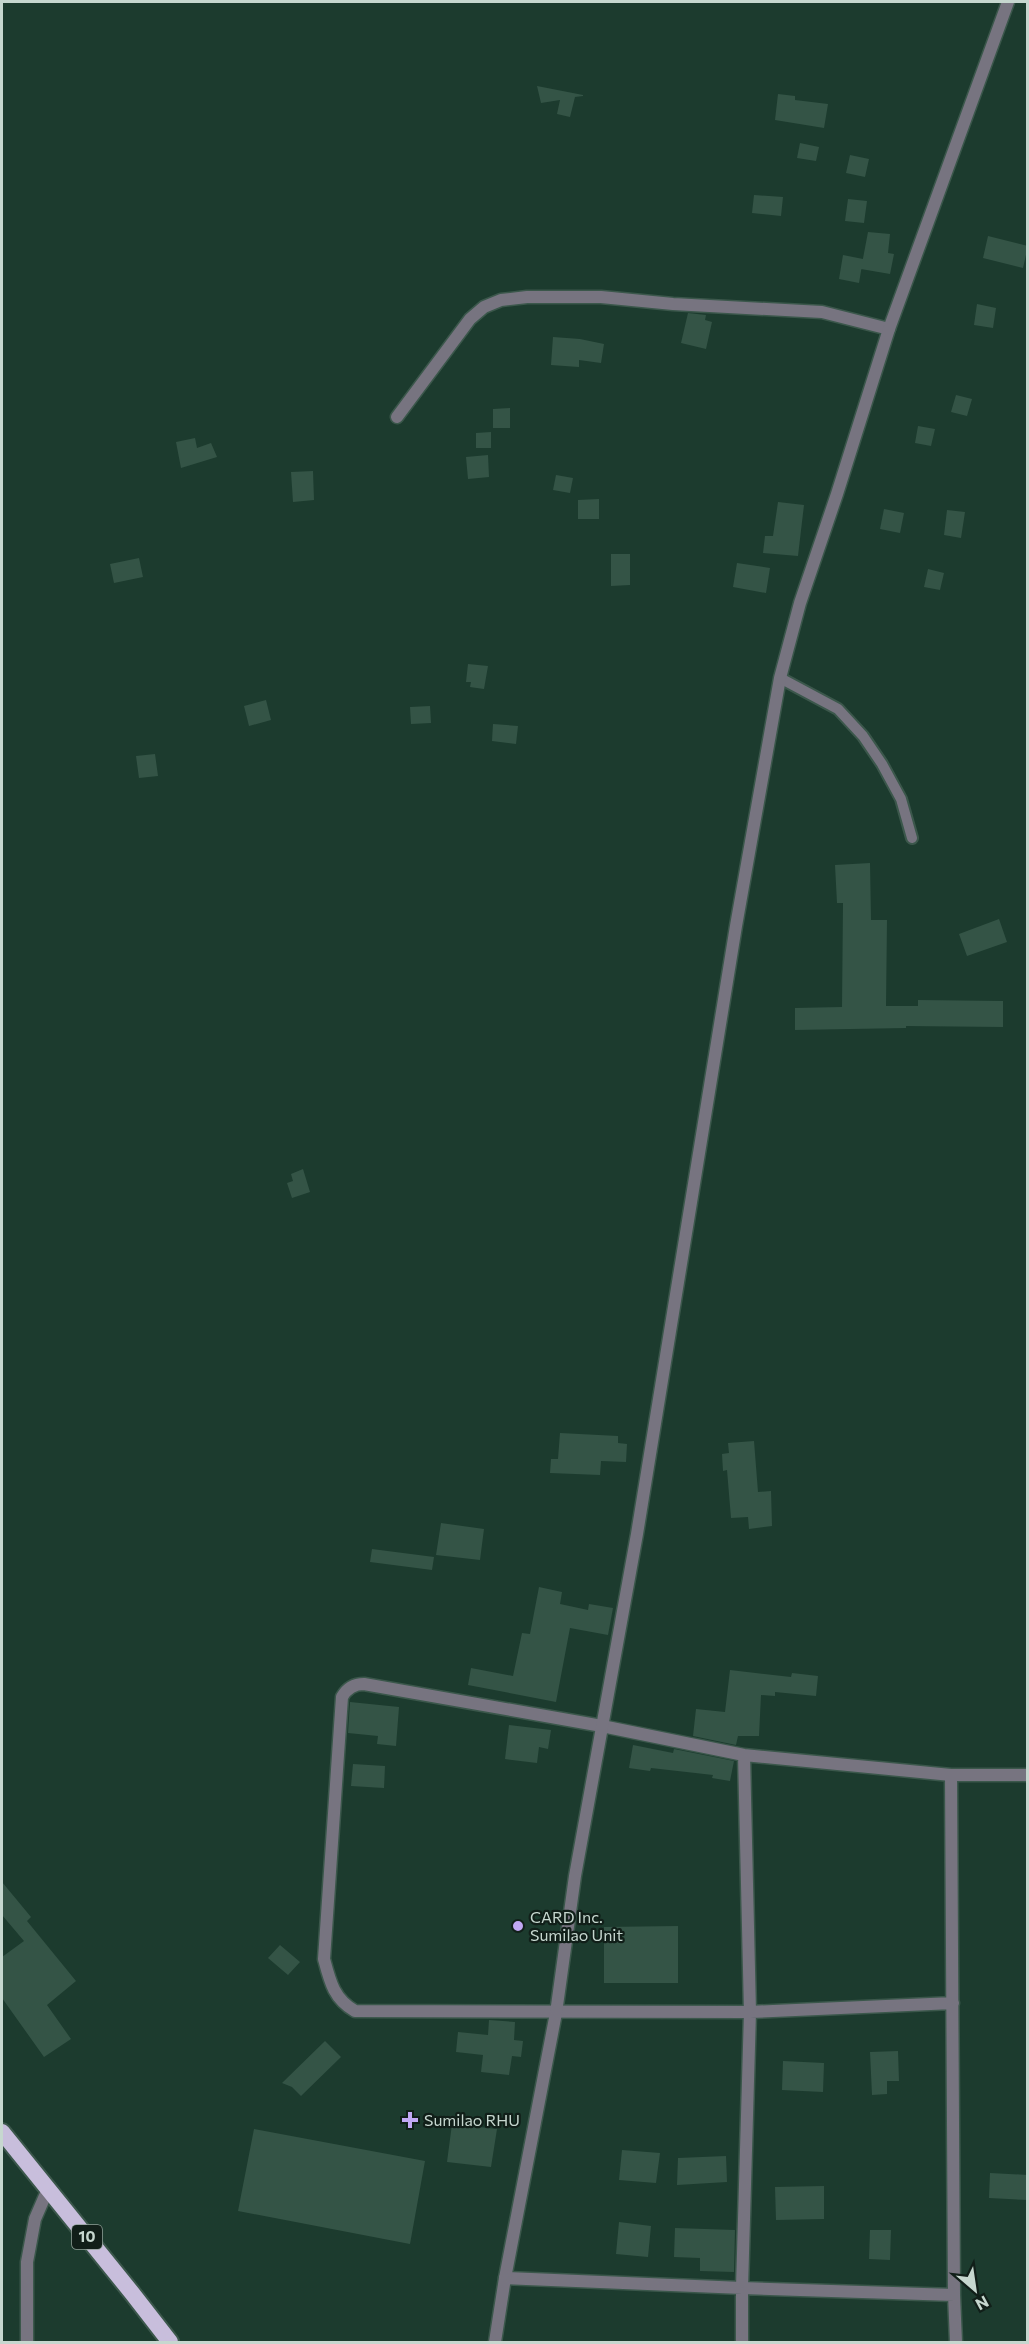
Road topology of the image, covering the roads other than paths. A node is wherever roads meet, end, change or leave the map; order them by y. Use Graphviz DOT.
graph roads {
  1 [pos="1008,2"];
  2 [pos="889,329"];
  3 [pos="397,417"];
  4 [pos="780,678"];
  5 [pos="912,838"];
  6 [pos="603,1726"];
  7 [pos="744,1755"];
  8 [pos="951,1775"];
  9 [pos="1028,1775"];
  10 [pos="953,2003"];
  11 [pos="750,2012"];
  12 [pos="556,2013"];
  13 [pos="2,2132"];
  14 [pos="48,2190"];
  15 [pos="505,2278"];
  16 [pos="742,2288"];
  17 [pos="954,2295"];
  18 [pos="27,2343"];
  19 [pos="170,2343"];
  20 [pos="495,2343"];
  21 [pos="742,2343"];
  22 [pos="956,2343"];
  1 -- 2 [label="street"];
  2 -- 3 [label="street"];
  2 -- 4 [label="street"];
  4 -- 5 [label="lane"];
  4 -- 6 [label="street"];
  6 -- 7 [label="street"];
  6 -- 12 [label="street"];
  6 -- 12 [label="street"];
  7 -- 8 [label="street"];
  7 -- 11 [label="street"];
  8 -- 9 [label="street"];
  8 -- 10 [label="street"];
  10 -- 11 [label="street"];
  10 -- 17 [label="street"];
  11 -- 12 [label="street"];
  11 -- 16 [label="street"];
  12 -- 15 [label="street"];
  13 -- 14 [label="highway, 10"];
  14 -- 18 [label="street"];
  14 -- 19 [label="highway, 10"];
  15 -- 16 [label="street"];
  15 -- 20 [label="street"];
  16 -- 17 [label="street"];
  16 -- 21 [label="street"];
  17 -- 22 [label="street"];
}
